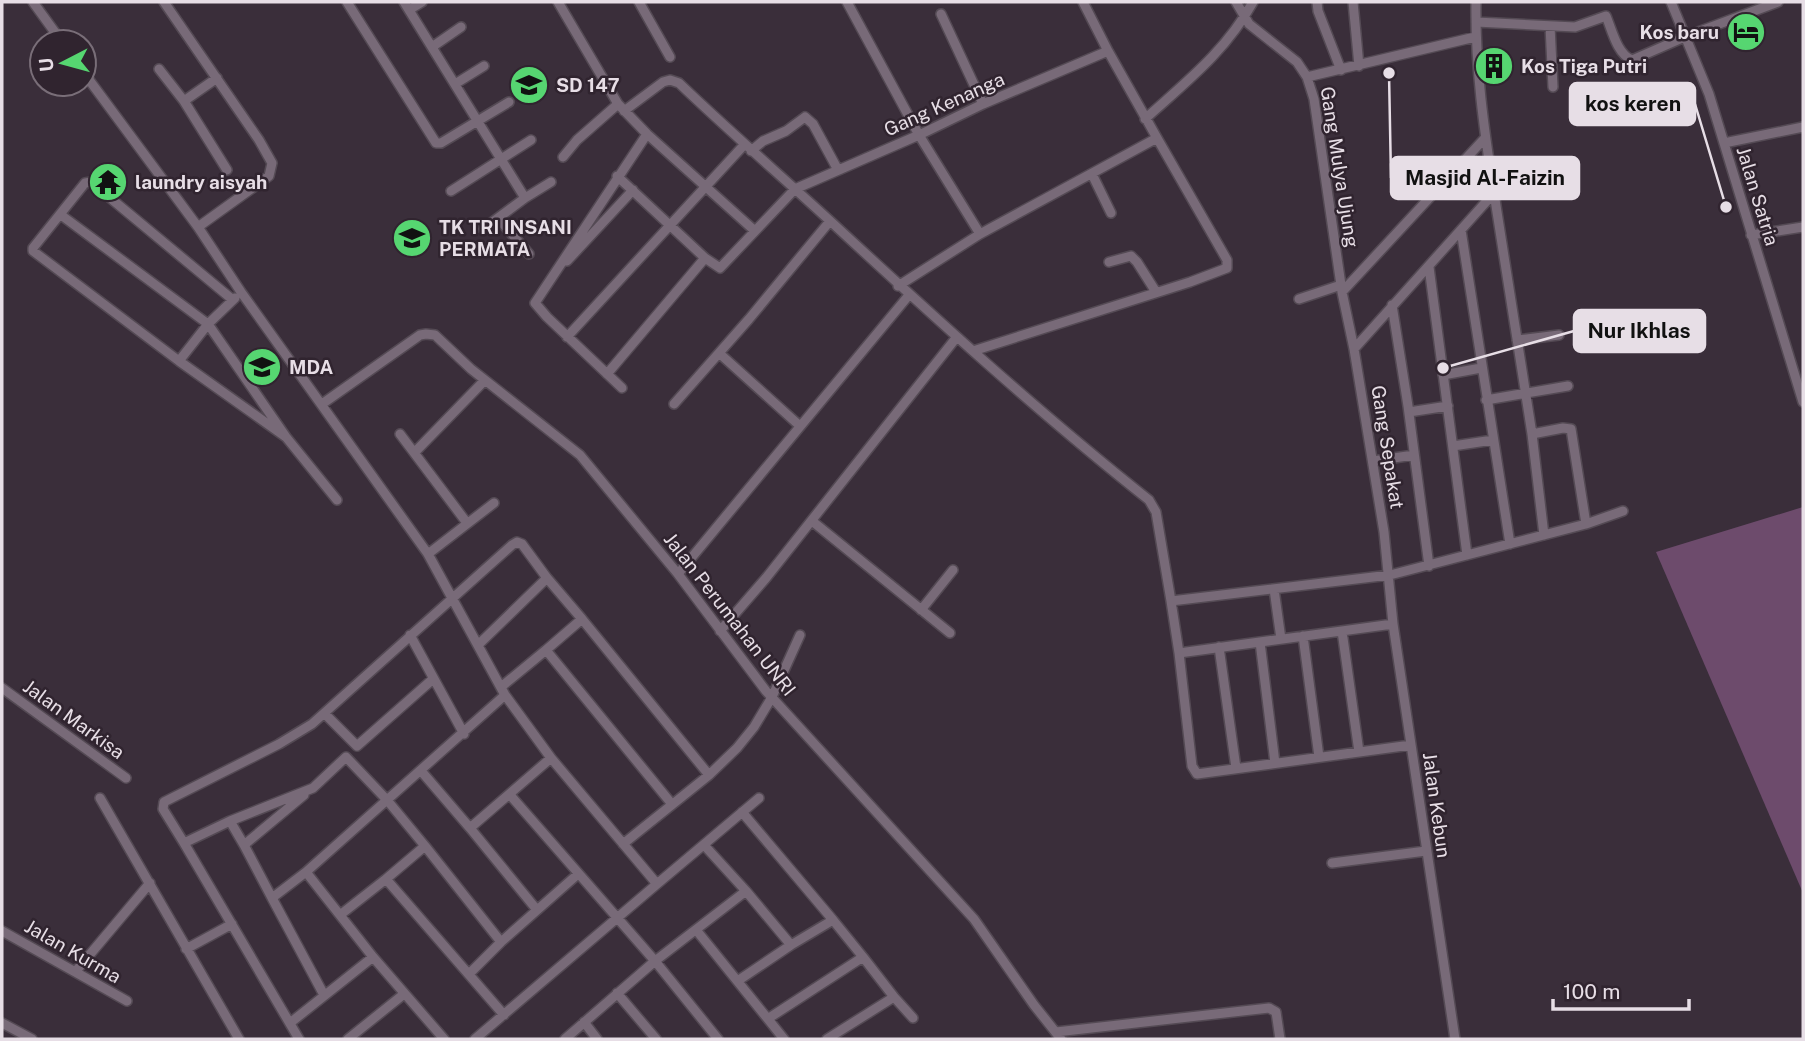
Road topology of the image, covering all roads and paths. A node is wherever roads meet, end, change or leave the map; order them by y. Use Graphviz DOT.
graph roads {
  1 [pos="33,2"];
  2 [pos="164,2"];
  3 [pos="347,2"];
  4 [pos="422,2"];
  5 [pos="558,2"];
  6 [pos="639,2"];
  7 [pos="846,2"];
  8 [pos="1083,2"];
  9 [pos="1236,2"];
  10 [pos="1253,2"];
  11 [pos="1317,2"];
  12 [pos="1353,2"];
  13 [pos="1476,2"];
  14 [pos="1671,2"];
  15 [pos="1778,2"];
  16 [pos="406,6"];
  17 [pos="941,14"];
  18 [pos="1244,18"];
  19 [pos="1476,22"];
  20 [pos="1550,26"];
  21 [pos="461,27"];
  22 [pos="52,28"];
  23 [pos="1687,36"];
  24 [pos="1475,37"];
  25 [pos="432,47"];
  26 [pos="1108,51"];
  27 [pos="670,57"];
  28 [pos="484,66"];
  29 [pos="1359,66"];
  30 [pos="159,69"];
  31 [pos="1341,70"];
  32 [pos="1307,77"];
  33 [pos="217,78"];
  34 [pos="455,84"];
  35 [pos="1553,87"];
  36 [pos="98,92"];
  37 [pos="184,101"];
  38 [pos="509,102"];
  39 [pos="983,104"];
  40 [pos="621,108"];
  41 [pos="1145,119"];
  42 [pos="479,121"];
  43 [pos="1803,127"];
  44 [pos="647,134"];
  45 [pos="919,135"];
  46 [pos="1157,138"];
  47 [pos="1485,138"];
  48 [pos="531,140"];
  49 [pos="1724,143"];
  50 [pos="747,148"];
  51 [pos="563,157"];
  52 [pos="502,159"];
  53 [pos="228,170"];
  54 [pos="838,170"];
  55 [pos="1092,174"];
  56 [pos="617,176"];
  57 [pos="551,182"];
  58 [pos="705,187"];
  59 [pos="795,189"];
  60 [pos="633,190"];
  61 [pos="451,191"];
  62 [pos="1494,193"];
  63 [pos="522,194"];
  64 [pos="1111,213"];
  65 [pos="61,215"];
  66 [pos="498,218"];
  67 [pos="830,221"];
  68 [pos="670,225"];
  69 [pos="198,227"];
  70 [pos="1803,227"];
  71 [pos="483,229"];
  72 [pos="1461,230"];
  73 [pos="755,231"];
  74 [pos="980,234"];
  75 [pos="1751,235"];
  76 [pos="529,254"];
  77 [pos="705,257"];
  78 [pos="1109,262"];
  79 [pos="1429,267"];
  80 [pos="553,275"];
  81 [pos="898,286"];
  82 [pos="1341,289"];
  83 [pos="241,292"];
  84 [pos="1156,292"];
  85 [pos="909,295"];
  86 [pos="1299,299"];
  87 [pos="233,300"];
  88 [pos="1392,305"];
  89 [pos="208,324"];
  90 [pos="1559,335"];
  91 [pos="567,337"];
  92 [pos="956,338"];
  93 [pos="1517,340"];
  94 [pos="1354,349"];
  95 [pos="973,351"];
  96 [pos="719,353"];
  97 [pos="179,361"];
  98 [pos="1481,368"];
  99 [pos="607,374"];
  100 [pos="1443,374"];
  101 [pos="485,380"];
  102 [pos="1568,387"];
  103 [pos="622,388"];
  104 [pos="1525,394"];
  105 [pos="1486,400"];
  106 [pos="1803,402"];
  107 [pos="322,404"];
  108 [pos="674,404"];
  109 [pos="1448,406"];
  110 [pos="1409,412"];
  111 [pos="800,426"];
  112 [pos="400,434"];
  113 [pos="1532,434"];
  114 [pos="286,437"];
  115 [pos="1493,440"];
  116 [pos="1453,446"];
  117 [pos="415,452"];
  118 [pos="1414,454"];
  119 [pos="1373,461"];
  120 [pos="337,500"];
  121 [pos="494,503"];
  122 [pos="1623,511"];
  123 [pos="812,521"];
  124 [pos="467,523"];
  125 [pos="1586,524"];
  126 [pos="1544,535"];
  127 [pos="1510,544"];
  128 [pos="428,554"];
  129 [pos="1467,555"];
  130 [pos="1429,566"];
  131 [pos="953,570"];
  132 [pos="678,575"];
  133 [pos="1390,575"];
  134 [pos="547,578"];
  135 [pos="1274,589"];
  136 [pos="453,598"];
  137 [pos="1171,601"];
  138 [pos="921,610"];
  139 [pos="582,619"];
  140 [pos="1393,624"];
  141 [pos="720,631"];
  142 [pos="1342,631"];
  143 [pos="950,633"];
  144 [pos="410,635"];
  145 [pos="800,635"];
  146 [pos="1303,636"];
  147 [pos="1281,639"];
  148 [pos="1260,642"];
  149 [pos="478,645"];
  150 [pos="1219,647"];
  151 [pos="546,650"];
  152 [pos="1180,653"];
  153 [pos="433,679"];
  154 [pos="2,688"];
  155 [pos="503,691"];
  156 [pos="772,697"];
  157 [pos="325,714"];
  158 [pos="464,734"];
  159 [pos="1411,745"];
  160 [pos="357,746"];
  161 [pos="1359,752"];
  162 [pos="346,757"];
  163 [pos="1319,757"];
  164 [pos="551,758"];
  165 [pos="1275,763"];
  166 [pos="1236,768"];
  167 [pos="422,772"];
  168 [pos="709,775"];
  169 [pos="126,778"];
  170 [pos="313,788"];
  171 [pos="510,795"];
  172 [pos="100,798"];
  173 [pos="760,798"];
  174 [pos="387,800"];
  175 [pos="671,803"];
  176 [pos="742,812"];
  177 [pos="230,821"];
  178 [pos="470,828"];
  179 [pos="184,843"];
  180 [pos="623,844"];
  181 [pos="244,845"];
  182 [pos="425,845"];
  183 [pos="704,845"];
  184 [pos="1426,851"];
  185 [pos="1332,863"];
  186 [pos="306,872"];
  187 [pos="578,874"];
  188 [pos="386,879"];
  189 [pos="150,883"];
  190 [pos="657,884"];
  191 [pos="746,891"];
  192 [pos="272,898"];
  193 [pos="537,910"];
  194 [pos="341,915"];
  195 [pos="617,918"];
  196 [pos="832,920"];
  197 [pos="232,924"];
  198 [pos="2,931"];
  199 [pos="697,931"];
  200 [pos="501,942"];
  201 [pos="791,946"];
  202 [pos="186,949"];
  203 [pos="373,957"];
  204 [pos="863,957"];
  205 [pos="655,961"];
  206 [pos="76,971"];
  207 [pos="469,974"];
  208 [pos="739,980"];
  209 [pos="617,993"];
  210 [pos="404,994"];
  211 [pos="324,995"];
  212 [pos="894,997"];
  213 [pos="127,1001"];
  214 [pos="504,1015"];
  215 [pos="769,1018"];
  216 [pos="913,1018"];
  217 [pos="584,1022"];
  218 [pos="2,1023"];
  219 [pos="290,1023"];
  220 [pos="358,1031"];
  221 [pos="1059,1036"];
  222 [pos="32,1039"];
  223 [pos="239,1039"];
  224 [pos="299,1039"];
  225 [pos="348,1039"];
  226 [pos="366,1039"];
  227 [pos="444,1039"];
  228 [pos="475,1039"];
  229 [pos="565,1039"];
  230 [pos="597,1039"];
  231 [pos="656,1039"];
  232 [pos="718,1039"];
  233 [pos="784,1039"];
  234 [pos="827,1039"];
  235 [pos="1280,1039"];
  236 [pos="1455,1039"];
  1 -- 22 [label="street"];
  2 -- 33 [label="street"];
  3 -- 42 [label="street"];
  4 -- 16 [label="street"];
  5 -- 40 [label="street"];
  6 -- 27 [label="street"];
  7 -- 45 [label="street"];
  8 -- 26 [label="street"];
  9 -- 18 [label="street"];
  10 -- 18 [label="street"];
  11 -- 31 [label="street"];
  12 -- 29 [label="street"];
  13 -- 19 [label="street"];
  14 -- 23 [label="street, Jalan Satria"];
  15 -- 23 [label="street"];
  16 -- 25 [label="street"];
  17 -- 39 [label="street"];
  18 -- 32 [label="street, Gang Mulya Ujung"];
  18 -- 41 [label="street"];
  19 -- 20 [label="street"];
  19 -- 24 [label="street"];
  20 -- 23 [label="street"];
  20 -- 35 [label="street"];
  21 -- 25 [label="street"];
  23 -- 49 [label="street, Jalan Satria"];
  24 -- 29 [label="street"];
  24 -- 47 [label="street"];
  25 -- 34 [label="street"];
  26 -- 39 [label="street, Gang Kenanga"];
  26 -- 41 [label="street"];
  28 -- 34 [label="street"];
  29 -- 31 [label="street"];
  30 -- 37 [label="street"];
  31 -- 32 [label="street"];
  32 -- 82 [label="street, Gang Mulya Ujung"];
  33 -- 37 [label="street"];
  33 -- 69 [label="street"];
  34 -- 42 [label="street"];
  36 -- 69 [label="street"];
  37 -- 53 [label="street"];
  38 -- 42 [label="street"];
  39 -- 45 [label="street, Gang Kenanga"];
  40 -- 44 [label="street"];
  40 -- 50 [label="street"];
  40 -- 51 [label="street"];
  41 -- 46 [label="street"];
  42 -- 52 [label="street"];
  43 -- 49 [label="street"];
  44 -- 56 [label="street"];
  44 -- 58 [label="street"];
  45 -- 54 [label="street, Gang Kenanga"];
  45 -- 74 [label="street"];
  46 -- 55 [label="street"];
  46 -- 84 [label="street"];
  47 -- 62 [label="street"];
  47 -- 82 [label="street"];
  48 -- 52 [label="street"];
  49 -- 75 [label="street, Jalan Satria"];
  50 -- 54 [label="street"];
  50 -- 58 [label="street"];
  50 -- 59 [label="street"];
  52 -- 61 [label="street"];
  52 -- 63 [label="street"];
  54 -- 59 [label="street, Gang Kenanga"];
  55 -- 64 [label="street"];
  55 -- 74 [label="street"];
  56 -- 60 [label="street"];
  56 -- 80 [label="street"];
  57 -- 63 [label="street"];
  58 -- 68 [label="street"];
  58 -- 73 [label="street"];
  59 -- 67 [label="street"];
  59 -- 73 [label="street"];
  60 -- 68 [label="street"];
  60 -- 80 [label="street"];
  62 -- 72 [label="street"];
  62 -- 93 [label="street"];
  63 -- 66 [label="street"];
  65 -- 87 [label="street"];
  65 -- 89 [label="street"];
  65 -- 97 [label="street"];
  66 -- 71 [label="street"];
  66 -- 76 [label="street"];
  67 -- 81 [label="street"];
  67 -- 96 [label="street"];
  68 -- 77 [label="street"];
  68 -- 91 [label="street"];
  69 -- 83 [label="street"];
  70 -- 75 [label="street"];
  72 -- 79 [label="street"];
  72 -- 98 [label="street"];
  73 -- 77 [label="street"];
  74 -- 81 [label="street"];
  75 -- 106 [label="street, Jalan Satria"];
  77 -- 99 [label="street"];
  78 -- 84 [label="street"];
  79 -- 88 [label="street"];
  79 -- 100 [label="street"];
  80 -- 91 [label="street"];
  81 -- 85 [label="street"];
  82 -- 86 [label="street"];
  82 -- 94 [label="street, Gang Mulya Ujung"];
  83 -- 87 [label="street"];
  83 -- 107 [label="street"];
  84 -- 95 [label="street"];
  85 -- 92 [label="street"];
  85 -- 111 [label="street"];
  87 -- 89 [label="street"];
  88 -- 94 [label="street"];
  88 -- 110 [label="street"];
  89 -- 97 [label="street"];
  89 -- 114 [label="street"];
  90 -- 93 [label="street"];
  91 -- 99 [label="street"];
  92 -- 95 [label="street"];
  92 -- 123 [label="street"];
  93 -- 104 [label="street"];
  94 -- 119 [label="street, Gang Sepakat"];
  95 -- 137 [label="street"];
  96 -- 108 [label="street"];
  96 -- 111 [label="street"];
  97 -- 114 [label="street"];
  98 -- 100 [label="street"];
  98 -- 105 [label="street"];
  99 -- 103 [label="street"];
  100 -- 109 [label="street"];
  101 -- 107 [label="street, Jalan Perumahan UNRI"];
  101 -- 117 [label="street"];
  101 -- 132 [label="street, Jalan Perumahan UNRI"];
  102 -- 104 [label="street"];
  104 -- 105 [label="street"];
  104 -- 113 [label="street"];
  105 -- 115 [label="street"];
  107 -- 128 [label="street"];
  109 -- 110 [label="street"];
  109 -- 116 [label="street"];
  110 -- 118 [label="street"];
  111 -- 132 [label="street"];
  112 -- 117 [label="street"];
  113 -- 125 [label="street"];
  113 -- 126 [label="street"];
  114 -- 120 [label="street"];
  115 -- 116 [label="street"];
  115 -- 127 [label="street"];
  116 -- 129 [label="street"];
  117 -- 124 [label="street"];
  118 -- 119 [label="street"];
  118 -- 130 [label="street"];
  119 -- 133 [label="street, Gang Sepakat"];
  121 -- 124 [label="street"];
  122 -- 125 [label="street"];
  123 -- 138 [label="street"];
  123 -- 141 [label="street"];
  124 -- 128 [label="street"];
  125 -- 126 [label="street"];
  126 -- 127 [label="street"];
  127 -- 129 [label="street"];
  128 -- 136 [label="street"];
  129 -- 130 [label="street"];
  130 -- 133 [label="street"];
  131 -- 138 [label="street"];
  132 -- 141 [label="street, Jalan Perumahan UNRI"];
  133 -- 135 [label="street"];
  133 -- 140 [label="street, Jalan Kebun"];
  134 -- 136 [label="street"];
  134 -- 139 [label="street"];
  134 -- 149 [label="street"];
  135 -- 137 [label="street"];
  135 -- 147 [label="street"];
  136 -- 144 [label="street"];
  136 -- 149 [label="street"];
  137 -- 152 [label="street"];
  138 -- 143 [label="street"];
  139 -- 151 [label="street"];
  139 -- 168 [label="street"];
  140 -- 142 [label="street"];
  140 -- 159 [label="street, Jalan Kebun"];
  141 -- 156 [label="street, Jalan Perumahan UNRI"];
  142 -- 146 [label="street"];
  142 -- 161 [label="street"];
  144 -- 153 [label="street"];
  144 -- 157 [label="street"];
  145 -- 156 [label="street"];
  146 -- 147 [label="street"];
  146 -- 163 [label="street"];
  147 -- 148 [label="street"];
  148 -- 150 [label="street"];
  148 -- 165 [label="street"];
  149 -- 155 [label="street"];
  150 -- 152 [label="street"];
  150 -- 166 [label="street"];
  151 -- 155 [label="street"];
  151 -- 175 [label="street"];
  152 -- 166 [label="street"];
  153 -- 158 [label="street"];
  153 -- 160 [label="street"];
  154 -- 169 [label="street, Jalan Markisa"];
  155 -- 158 [label="street"];
  155 -- 164 [label="street"];
  156 -- 168 [label="street"];
  156 -- 221 [label="street, Jalan Perumahan UNRI"];
  157 -- 160 [label="street"];
  157 -- 179 [label="street"];
  158 -- 167 [label="street"];
  159 -- 161 [label="street"];
  159 -- 184 [label="street, Jalan Kebun"];
  160 -- 162 [label="street"];
  161 -- 163 [label="street"];
  162 -- 170 [label="street"];
  162 -- 174 [label="street"];
  163 -- 165 [label="street"];
  164 -- 171 [label="street"];
  164 -- 180 [label="street"];
  165 -- 166 [label="street"];
  167 -- 174 [label="street"];
  167 -- 178 [label="street"];
  168 -- 175 [label="street"];
  170 -- 177 [label="street"];
  170 -- 181 [label="street"];
  171 -- 178 [label="street"];
  171 -- 187 [label="street"];
  172 -- 189 [label="street"];
  173 -- 176 [label="street"];
  174 -- 182 [label="street"];
  174 -- 186 [label="street"];
  175 -- 180 [label="street"];
  176 -- 183 [label="street"];
  176 -- 196 [label="street"];
  177 -- 179 [label="street"];
  177 -- 181 [label="street"];
  178 -- 193 [label="street"];
  179 -- 197 [label="street"];
  180 -- 190 [label="street"];
  181 -- 192 [label="street"];
  182 -- 188 [label="street"];
  182 -- 200 [label="street"];
  183 -- 190 [label="street"];
  183 -- 191 [label="street"];
  184 -- 185 [label="street"];
  184 -- 236 [label="street, Jalan Kebun"];
  186 -- 192 [label="street"];
  186 -- 194 [label="street"];
  187 -- 193 [label="street"];
  187 -- 195 [label="street"];
  188 -- 194 [label="street"];
  188 -- 207 [label="street"];
  189 -- 202 [label="street"];
  189 -- 206 [label="street"];
  190 -- 195 [label="street"];
  191 -- 199 [label="street"];
  191 -- 201 [label="street"];
  192 -- 211 [label="street"];
  193 -- 200 [label="street"];
  194 -- 203 [label="street"];
  195 -- 205 [label="street"];
  195 -- 214 [label="street"];
  196 -- 201 [label="street"];
  196 -- 204 [label="street"];
  197 -- 202 [label="street"];
  197 -- 219 [label="street"];
  198 -- 206 [label="street, Jalan Kurma"];
  199 -- 205 [label="street"];
  199 -- 208 [label="street"];
  200 -- 207 [label="street"];
  201 -- 208 [label="street"];
  202 -- 223 [label="street"];
  203 -- 210 [label="street"];
  203 -- 211 [label="street"];
  204 -- 212 [label="street"];
  204 -- 215 [label="street"];
  205 -- 209 [label="street"];
  205 -- 232 [label="street"];
  206 -- 213 [label="street, Jalan Kurma"];
  207 -- 214 [label="street"];
  208 -- 215 [label="street"];
  209 -- 217 [label="street"];
  209 -- 231 [label="street"];
  210 -- 220 [label="street"];
  210 -- 227 [label="street"];
  211 -- 219 [label="street"];
  212 -- 216 [label="street"];
  212 -- 234 [label="street"];
  214 -- 228 [label="street"];
  215 -- 233 [label="street"];
  217 -- 229 [label="street"];
  217 -- 230 [label="street"];
  218 -- 222 [label="street"];
  219 -- 224 [label="street"];
  220 -- 225 [label="street"];
  220 -- 226 [label="street"];
  221 -- 235 [label="street"];
}
